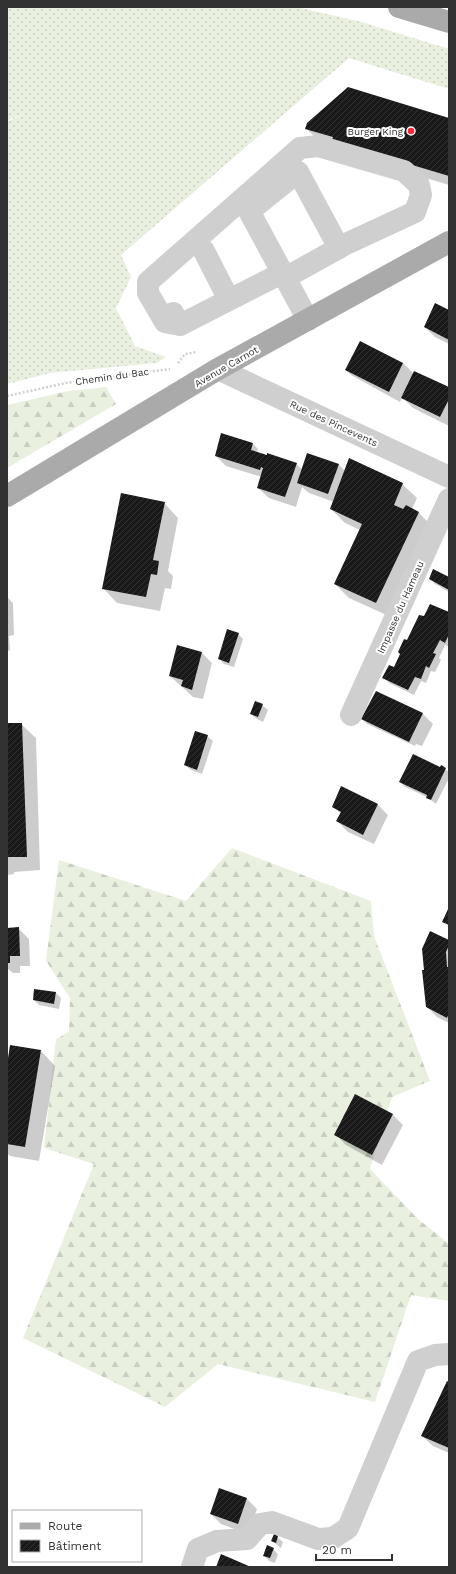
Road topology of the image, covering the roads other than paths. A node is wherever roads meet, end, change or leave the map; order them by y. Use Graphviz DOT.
graph roads {
  1 [pos="398,7"];
  2 [pos="449,22"];
  3 [pos="249,211"];
  4 [pos="449,242"];
  5 [pos="339,248"];
  6 [pos="204,250"];
  7 [pos="284,275"];
  8 [pos="229,300"];
  9 [pos="308,320"];
  10 [pos="180,325"];
  11 [pos="218,369"];
  12 [pos="449,477"];
  13 [pos="7,496"];
  14 [pos="449,499"];
  15 [pos="351,715"];
  16 [pos="449,1354"];
  17 [pos="192,1567"];
  1 -- 2 [label="main road"];
  3 -- 5 [label="street"];
  3 -- 6 [label="street"];
  3 -- 7 [label="street"];
  4 -- 9 [label="main road, Avenue Carnot"];
  5 -- 7 [label="street"];
  5 -- 10 [label="street"];
  6 -- 8 [label="street"];
  6 -- 10 [label="street"];
  7 -- 8 [label="street"];
  7 -- 9 [label="street"];
  8 -- 10 [label="street"];
  9 -- 11 [label="main road, Avenue Carnot"];
  11 -- 12 [label="street, Rue des Pincevents"];
  11 -- 13 [label="main road, Avenue Carnot"];
  14 -- 15 [label="street, Impasse du Hameau"];
  16 -- 17 [label="street"];
}
